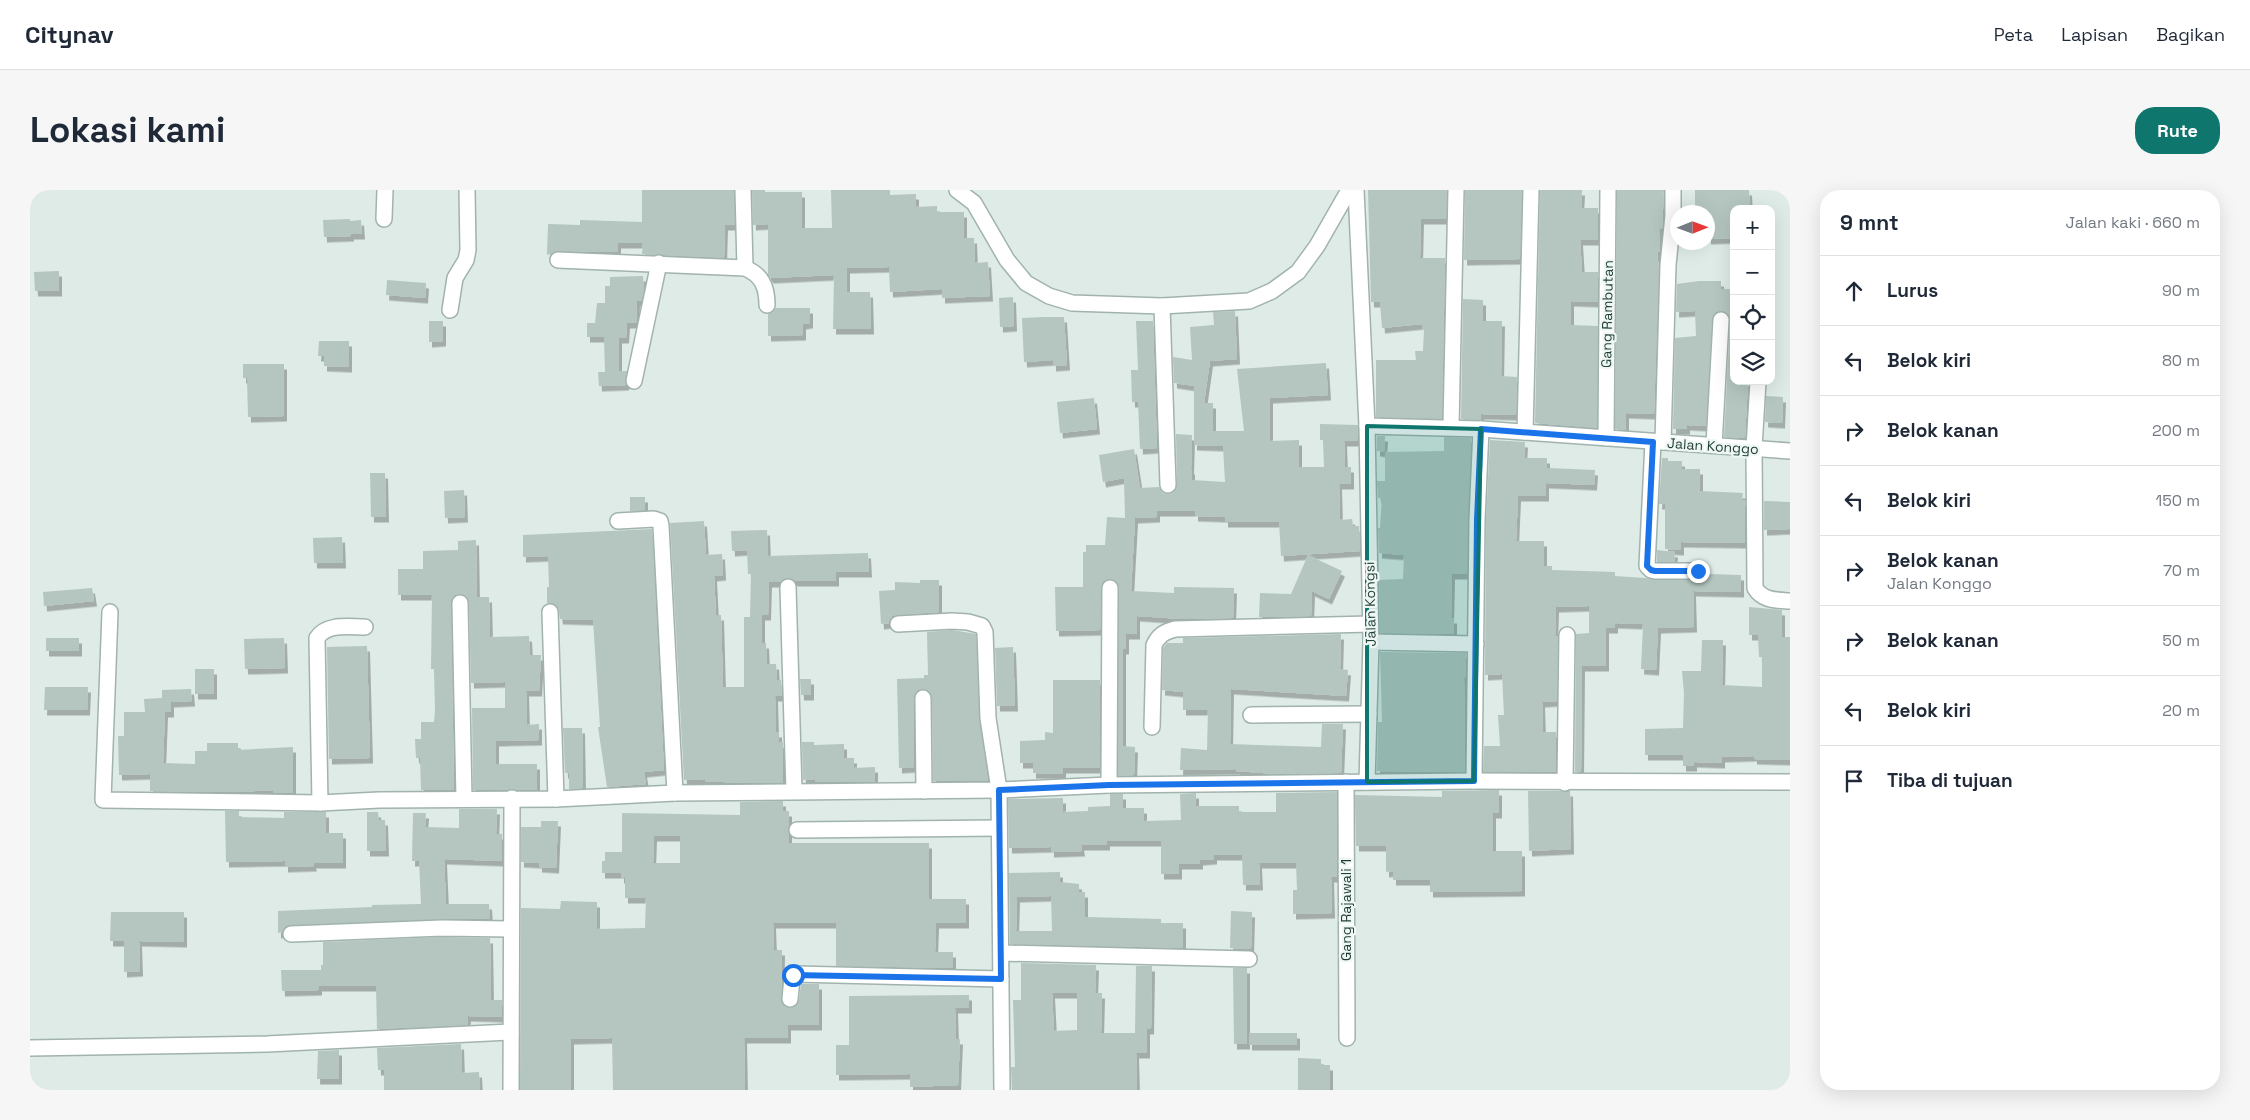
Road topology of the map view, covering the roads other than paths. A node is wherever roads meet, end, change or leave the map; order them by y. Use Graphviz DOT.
graph roads {
  1 [pos="385,190"];
  2 [pos="466,190"];
  3 [pos="743,190"];
  4 [pos="958,190"];
  5 [pos="1349,190"];
  6 [pos="1356,190"];
  7 [pos="1456,190"];
  8 [pos="1532,190"];
  9 [pos="1608,190"];
  10 [pos="1672,190"];
  11 [pos="384,219"];
  12 [pos="558,260"];
  13 [pos="659,263"];
  14 [pos="745,268"];
  15 [pos="767,305"];
  16 [pos="1162,306"];
  17 [pos="450,310"];
  18 [pos="1721,320"];
  19 [pos="634,381"];
  20 [pos="1758,385"];
  21 [pos="1367,426"];
  22 [pos="1452,427"];
  23 [pos="1481,429"];
  24 [pos="1525,432"];
  25 [pos="1606,438"];
  26 [pos="1658,442"];
  27 [pos="1714,446"];
  28 [pos="1754,448"];
  29 [pos="1790,451"];
  30 [pos="1168,485"];
  31 [pos="618,521"];
  32 [pos="1698,571"];
  33 [pos="788,587"];
  34 [pos="1110,588"];
  35 [pos="1790,601"];
  36 [pos="460,602"];
  37 [pos="110,612"];
  38 [pos="550,612"];
  39 [pos="898,624"];
  40 [pos="1370,624"];
  41 [pos="366,627"];
  42 [pos="1567,636"];
  43 [pos="1371,642"];
  44 [pos="1476,644"];
  45 [pos="923,698"];
  46 [pos="1369,714"];
  47 [pos="1251,715"];
  48 [pos="1152,727"];
  49 [pos="1474,781"];
  50 [pos="1346,782"];
  51 [pos="1367,782"];
  52 [pos="1790,782"];
  53 [pos="1565,783"];
  54 [pos="1109,785"];
  55 [pos="999,790"];
  56 [pos="794,791"];
  57 [pos="924,791"];
  58 [pos="675,793"];
  59 [pos="512,798"];
  60 [pos="464,799"];
  61 [pos="556,799"];
  62 [pos="320,803"];
  63 [pos="999,828"];
  64 [pos="797,830"];
  65 [pos="511,929"];
  66 [pos="291,934"];
  67 [pos="1001,953"];
  68 [pos="1249,959"];
  69 [pos="1001,979"];
  70 [pos="790,999"];
  71 [pos="511,1032"];
  72 [pos="1347,1038"];
  73 [pos="30,1048"];
  74 [pos="511,1090"];
  75 [pos="1002,1090"];
  1 -- 11 [label="street"];
  2 -- 17 [label="street"];
  3 -- 14 [label="street"];
  4 -- 16 [label="street"];
  5 -- 16 [label="street"];
  6 -- 21 [label="street, Jalan Kongsi"];
  7 -- 22 [label="street"];
  8 -- 24 [label="street"];
  9 -- 25 [label="street, Gang Rambutan"];
  10 -- 26 [label="street"];
  12 -- 13 [label="street"];
  13 -- 14 [label="street"];
  13 -- 19 [label="street"];
  14 -- 15 [label="street"];
  16 -- 30 [label="street"];
  18 -- 27 [label="street"];
  20 -- 28 [label="street"];
  21 -- 22 [label="street, Jalan Konggo"];
  21 -- 40 [label="street, Jalan Kongsi"];
  22 -- 23 [label="street, Jalan Konggo"];
  23 -- 24 [label="street, Jalan Konggo"];
  23 -- 44 [label="street"];
  24 -- 25 [label="street, Jalan Konggo"];
  25 -- 26 [label="street, Jalan Konggo"];
  26 -- 27 [label="street, Jalan Konggo"];
  26 -- 32 [label="street"];
  27 -- 28 [label="street, Jalan Konggo"];
  28 -- 29 [label="street, Jalan Konggo"];
  28 -- 35 [label="street"];
  31 -- 58 [label="street"];
  33 -- 56 [label="street"];
  34 -- 54 [label="street"];
  36 -- 60 [label="street"];
  37 -- 62 [label="street"];
  38 -- 61 [label="street"];
  39 -- 55 [label="street"];
  40 -- 43 [label="street, Jalan Kongsi"];
  40 -- 48 [label="street"];
  41 -- 62 [label="street"];
  42 -- 53 [label="street"];
  43 -- 44 [label="street"];
  43 -- 46 [label="street, Jalan Kongsi"];
  44 -- 49 [label="street"];
  45 -- 57 [label="street"];
  46 -- 47 [label="street"];
  46 -- 51 [label="street, Jalan Kongsi"];
  49 -- 51 [label="street"];
  49 -- 53 [label="street"];
  50 -- 51 [label="street"];
  50 -- 54 [label="street"];
  50 -- 72 [label="street, Gang Rajawali 1"];
  52 -- 53 [label="street"];
  54 -- 55 [label="street"];
  55 -- 57 [label="street"];
  55 -- 63 [label="street"];
  56 -- 57 [label="street"];
  56 -- 58 [label="street"];
  58 -- 61 [label="street"];
  59 -- 60 [label="street"];
  59 -- 61 [label="street"];
  59 -- 65 [label="street"];
  60 -- 62 [label="street"];
  63 -- 64 [label="street"];
  63 -- 67 [label="street"];
  65 -- 66 [label="street"];
  65 -- 71 [label="street"];
  67 -- 68 [label="street"];
  67 -- 69 [label="street"];
  69 -- 70 [label="street"];
  69 -- 75 [label="street"];
  71 -- 73 [label="street"];
  71 -- 74 [label="street"];
}
